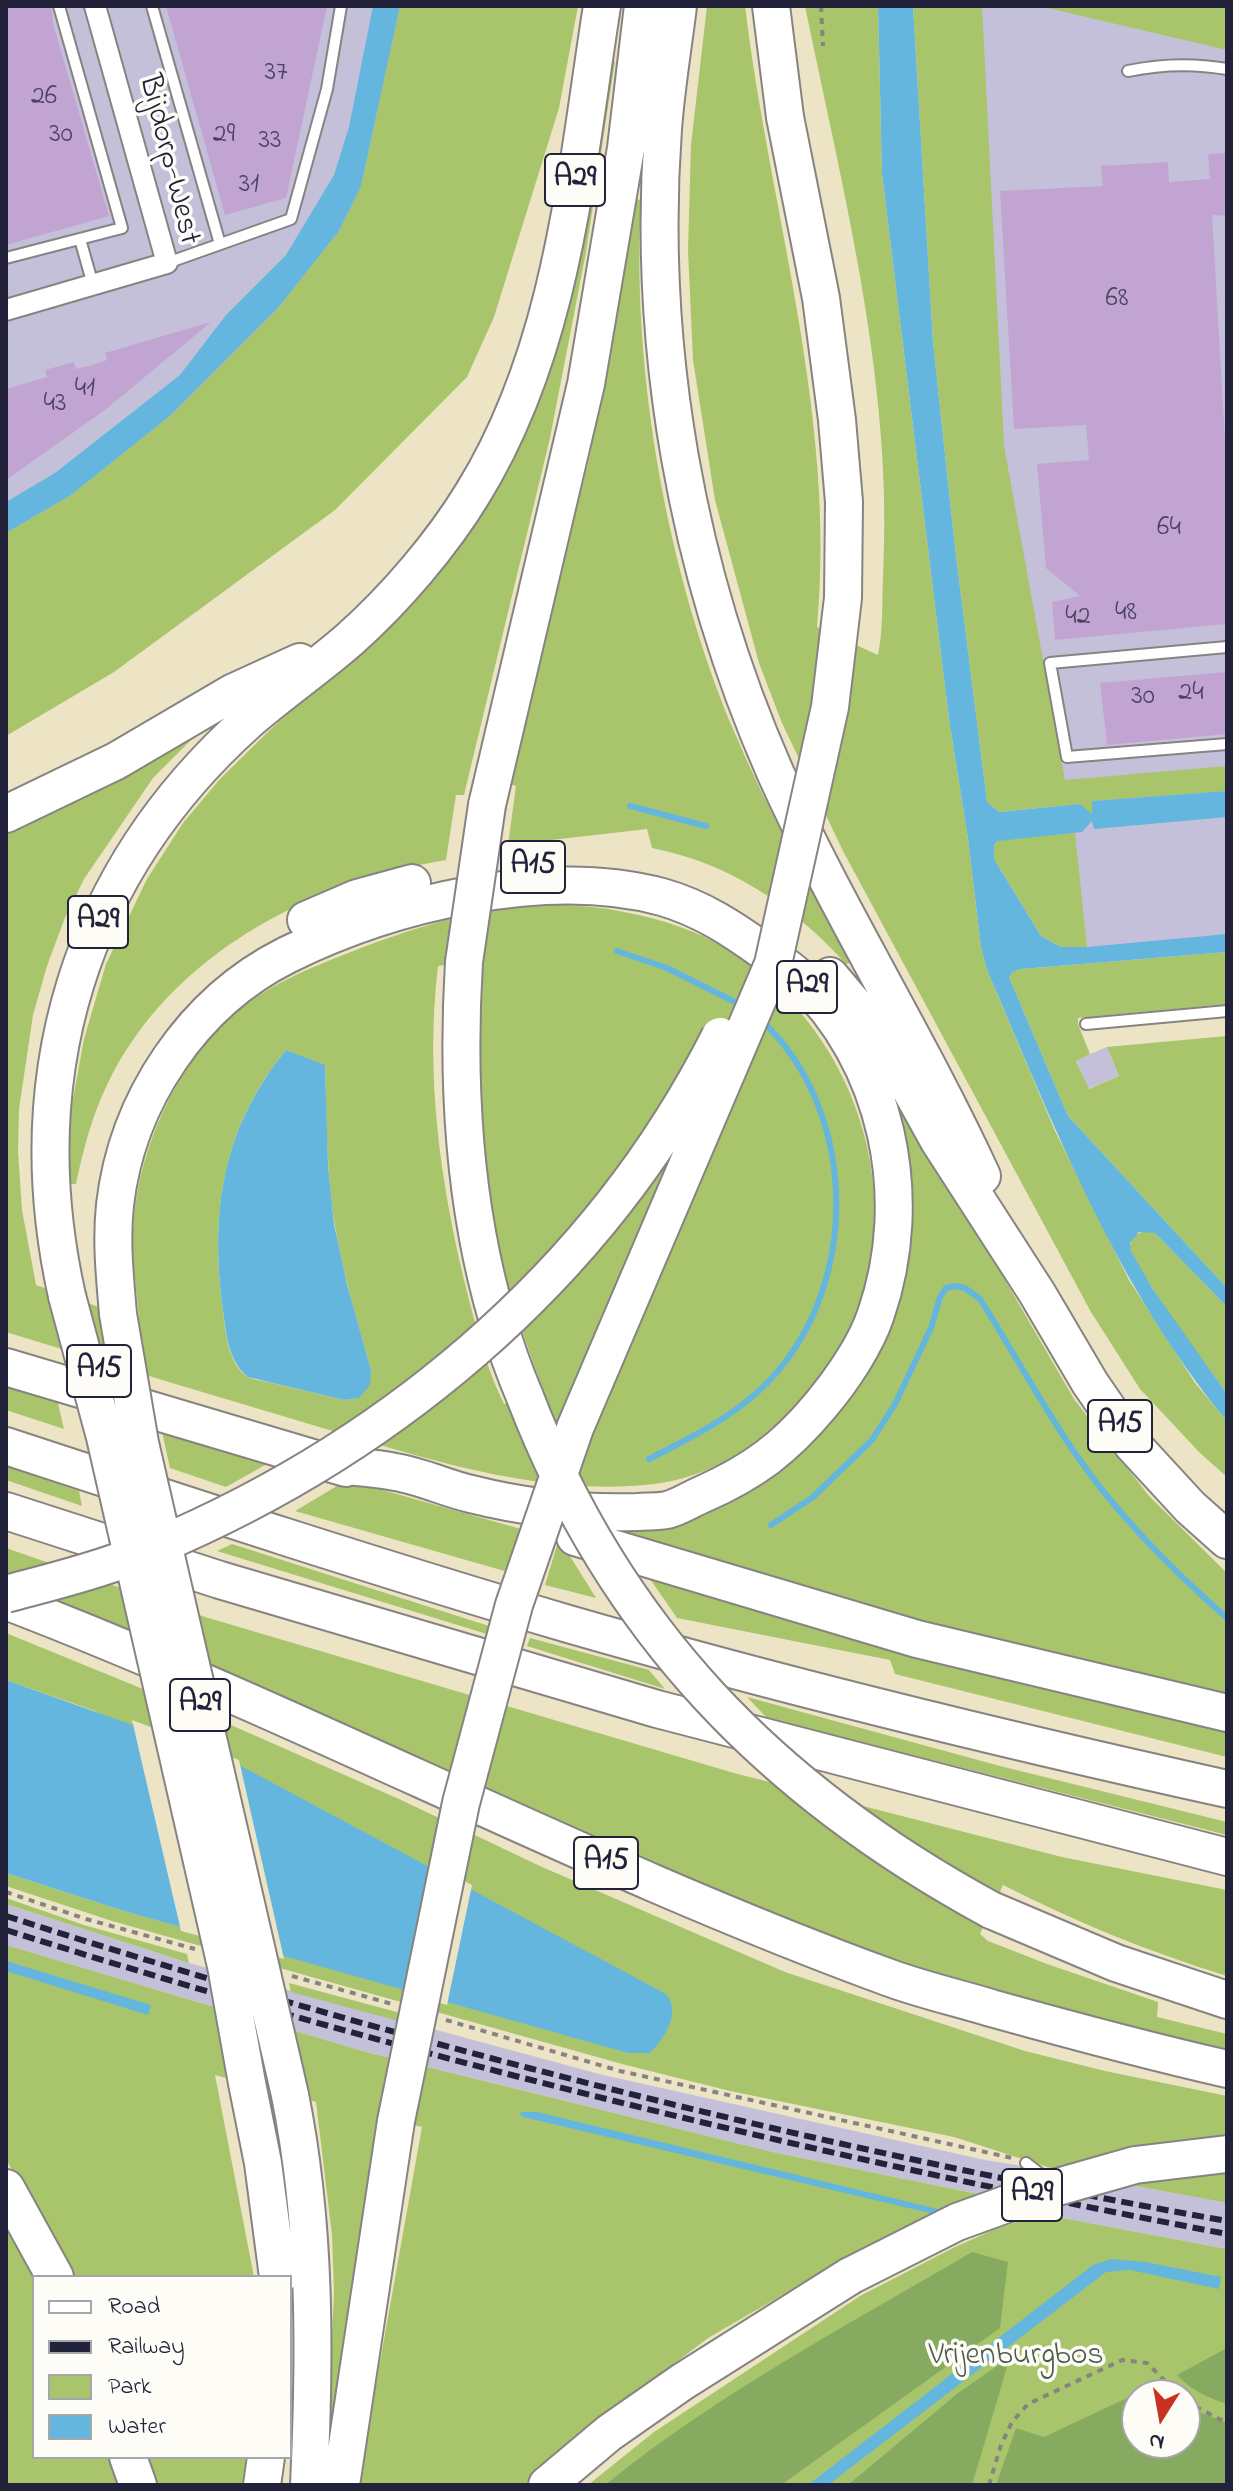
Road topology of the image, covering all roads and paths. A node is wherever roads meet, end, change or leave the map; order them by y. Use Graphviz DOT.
graph roads {
  1 [pos="59,6"];
  2 [pos="95,6"];
  3 [pos="152,6"];
  4 [pos="341,6"];
  5 [pos="602,6"];
  6 [pos="643,6"];
  7 [pos="678,6"];
  8 [pos="771,6"];
  9 [pos="821,6"];
  10 [pos="823,46"];
  11 [pos="1227,69"];
  12 [pos="1128,71"];
  13 [pos="80,239"];
  14 [pos="220,244"];
  15 [pos="6,258"];
  16 [pos="167,263"];
  17 [pos="93,285"];
  18 [pos="6,310"];
  19 [pos="349,640"];
  20 [pos="1227,647"];
  21 [pos="1227,744"];
  22 [pos="6,814"];
  23 [pos="798,852"];
  24 [pos="1227,1011"];
  25 [pos="1086,1024"];
  26 [pos="1037,1293"];
  27 [pos="93,1305"];
  28 [pos="6,1367"];
  29 [pos="105,1437"];
  30 [pos="6,1446"];
  31 [pos="336,1465"];
  32 [pos="6,1511"];
  33 [pos="1227,1540"];
  34 [pos="6,1594"];
  35 [pos="6,1601"];
  36 [pos="1227,1713"];
  37 [pos="1227,1789"];
  38 [pos="1227,1857"];
  39 [pos="6,1892"];
  40 [pos="204,1951"];
  41 [pos="292,1976"];
  42 [pos="1227,2000"];
  43 [pos="394,2005"];
  44 [pos="438,2017"];
  45 [pos="1227,2069"];
  46 [pos="1227,2154"];
  47 [pos="1026,2163"];
  48 [pos="6,2188"];
  49 [pos="1038,2198"];
  50 [pos="54,2275"];
  51 [pos="278,2275"];
  52 [pos="1163,2379"];
  53 [pos="1201,2409"];
  54 [pos="1227,2423"];
  55 [pos="129,2459"];
  56 [pos="266,2459"];
  57 [pos="286,2459"];
  58 [pos="138,2485"];
  59 [pos="262,2485"];
  60 [pos="285,2485"];
  61 [pos="309,2485"];
  62 [pos="341,2485"];
  63 [pos="547,2485"];
  64 [pos="989,2485"];
  1 -- 13 [label="lane"];
  2 -- 16 [label="street, Bijdorp-West"];
  3 -- 14 [label="lane"];
  4 -- 14 [label="lane"];
  5 -- 19 [label="highway, A29"];
  6 -- 42 [label="highway, A29, bridge"];
  7 -- 26 [label="highway, A15"];
  8 -- 23 [label="highway, A29, bridge"];
  9 -- 10 [label="path"];
  11 -- 12 [label="lane"];
  13 -- 15 [label="lane"];
  13 -- 17 [label="lane"];
  14 -- 16 [label="lane"];
  16 -- 17 [label="street, Bijdorp-West"];
  17 -- 18 [label="street, Bijdorp-West"];
  19 -- 22 [label="highway, A29"];
  19 -- 27 [label="highway, A29"];
  20 -- 21 [label="lane"];
  23 -- 34 [label="highway, bridge"];
  23 -- 62 [label="highway, A29, bridge"];
  24 -- 25 [label="lane"];
  26 -- 27 [label="highway, A15"];
  26 -- 33 [label="highway, A15"];
  27 -- 29 [label="highway, A15, bridge"];
  27 -- 31 [label="highway, A29"];
  27 -- 61 [label="highway, A29, bridge"];
  28 -- 31 [label="highway, A15"];
  29 -- 51 [label="highway, A29, bridge"];
  30 -- 37 [label="highway"];
  31 -- 36 [label="highway, A15"];
  32 -- 38 [label="highway"];
  35 -- 45 [label="highway, A15"];
  39 -- 40 [label="path"];
  41 -- 43 [label="path"];
  44 -- 47 [label="path"];
  46 -- 63 [label="highway, A29, bridge"];
  47 -- 49 [label="lane"];
  48 -- 50 [label="highway"];
  52 -- 64 [label="path"];
  53 -- 54 [label="path"];
  55 -- 58 [label="highway"];
  56 -- 59 [label="highway"];
  57 -- 60 [label="highway"];
}
